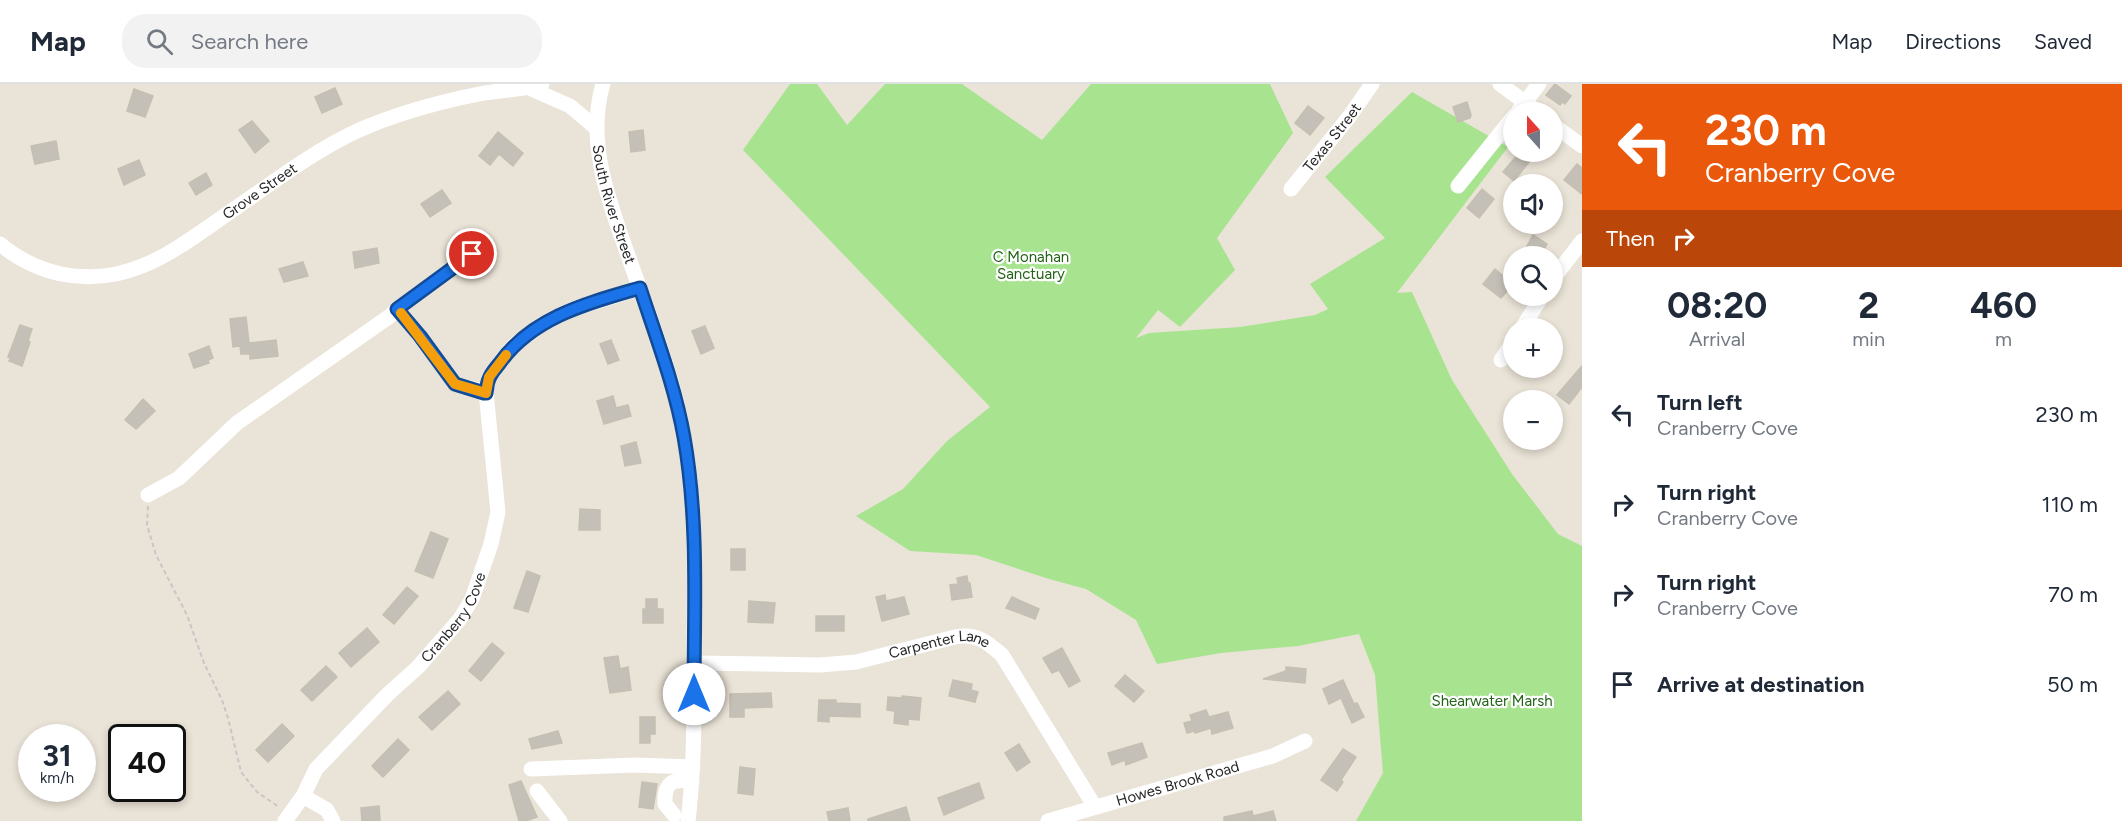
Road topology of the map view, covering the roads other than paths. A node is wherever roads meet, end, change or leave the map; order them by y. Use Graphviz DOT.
graph roads {
  1 [pos="603,84"];
  2 [pos="1372,84"];
  3 [pos="1500,84"];
  4 [pos="1539,84"];
  5 [pos="536,86"];
  6 [pos="1516,102"];
  7 [pos="1525,102"];
  8 [pos="595,127"];
  9 [pos="1503,130"];
  10 [pos="1563,132"];
  11 [pos="1582,146"];
  12 [pos="1458,186"];
  13 [pos="1291,189"];
  14 [pos="1582,241"];
  15 [pos="5,248"];
  16 [pos="472,254"];
  17 [pos="0,265"];
  18 [pos="1563,266"];
  19 [pos="640,288"];
  20 [pos="397,309"];
  21 [pos="1503,356"];
  22 [pos="1500,360"];
  23 [pos="486,393"];
  24 [pos="148,495"];
  25 [pos="694,663"];
  26 [pos="1305,741"];
  27 [pos="531,769"];
  28 [pos="693,774"];
  29 [pos="537,791"];
  30 [pos="303,796"];
  31 [pos="1095,807"];
  32 [pos="674,815"];
  33 [pos="287,818"];
  34 [pos="688,820"];
  35 [pos="333,821"];
  36 [pos="560,821"];
  37 [pos="658,821"];
  38 [pos="1048,821"];
  1 -- 8 [label="street, South River Street"];
  2 -- 13 [label="street, Texas Street"];
  3 -- 6 [label="street"];
  4 -- 7 [label="street"];
  5 -- 8 [label="street, Grove Street"];
  5 -- 15 [label="street, Grove Street"];
  8 -- 19 [label="street, South River Street"];
  9 -- 12 [label="street"];
  10 -- 11 [label="street"];
  14 -- 18 [label="street"];
  15 -- 17 [label="street"];
  16 -- 20 [label="street"];
  19 -- 23 [label="street, Cranberry Cove"];
  19 -- 25 [label="street, South River Street"];
  20 -- 23 [label="street"];
  20 -- 24 [label="street"];
  21 -- 22 [label="street"];
  23 -- 30 [label="street, Cranberry Cove"];
  25 -- 28 [label="street, South River Street"];
  25 -- 31 [label="street, Carpenter Lane"];
  26 -- 31 [label="street, Howes Brook Road"];
  27 -- 28 [label="street"];
  28 -- 32 [label="street"];
  28 -- 34 [label="street, South River Street"];
  29 -- 36 [label="street"];
  30 -- 33 [label="street, Cranberry Cove"];
  30 -- 35 [label="street"];
  31 -- 38 [label="street, Howes Brook Road"];
  32 -- 34 [label="street"];
  32 -- 37 [label="street"];
}
